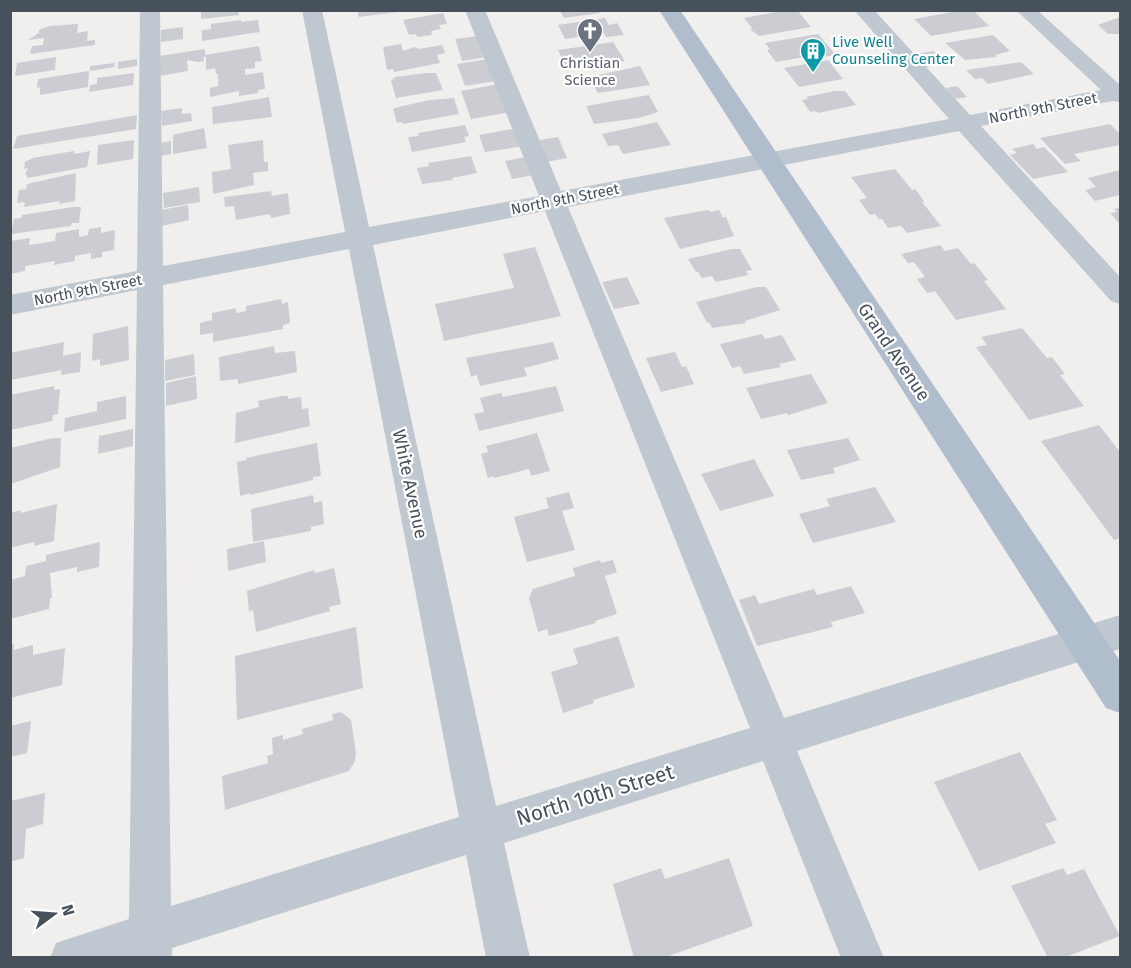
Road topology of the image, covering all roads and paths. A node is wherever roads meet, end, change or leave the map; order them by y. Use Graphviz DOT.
graph roads {
  1 [pos="150,10"];
  2 [pos="312,10"];
  3 [pos="475,10"];
  4 [pos="669,10"];
  5 [pos="863,10"];
  6 [pos="1025,10"];
  7 [pos="1120,94"];
  8 [pos="965,122"];
  9 [pos="767,160"];
  10 [pos="554,202"];
  11 [pos="359,238"];
  12 [pos="150,279"];
  13 [pos="1120,294"];
  14 [pos="10,305"];
  15 [pos="1103,638"];
  16 [pos="1120,694"];
  17 [pos="774,740"];
  18 [pos="481,830"];
  19 [pos="150,945"];
  20 [pos="71,957"];
  21 [pos="508,957"];
  22 [pos="863,957"];
  1 -- 12 [label="street"];
  2 -- 11 [label="street, White Avenue"];
  3 -- 10 [label="street"];
  4 -- 9 [label="main road, Grand Avenue"];
  5 -- 8 [label="street"];
  6 -- 7 [label="street"];
  7 -- 8 [label="street, North 9th Street"];
  8 -- 9 [label="street, North 9th Street"];
  8 -- 13 [label="street"];
  9 -- 10 [label="street, North 9th Street"];
  9 -- 15 [label="main road, Grand Avenue"];
  10 -- 11 [label="street, North 9th Street"];
  10 -- 17 [label="street"];
  11 -- 12 [label="street, North 9th Street"];
  11 -- 18 [label="street, White Avenue"];
  12 -- 14 [label="street, North 9th Street"];
  12 -- 19 [label="street"];
  15 -- 16 [label="main road, Grand Avenue"];
  15 -- 17 [label="street, North 10th Street"];
  17 -- 18 [label="street, North 10th Street"];
  17 -- 22 [label="street"];
  18 -- 19 [label="street, North 10th Street"];
  18 -- 21 [label="street, White Avenue"];
  19 -- 20 [label="street, North 10th Street"];
}
